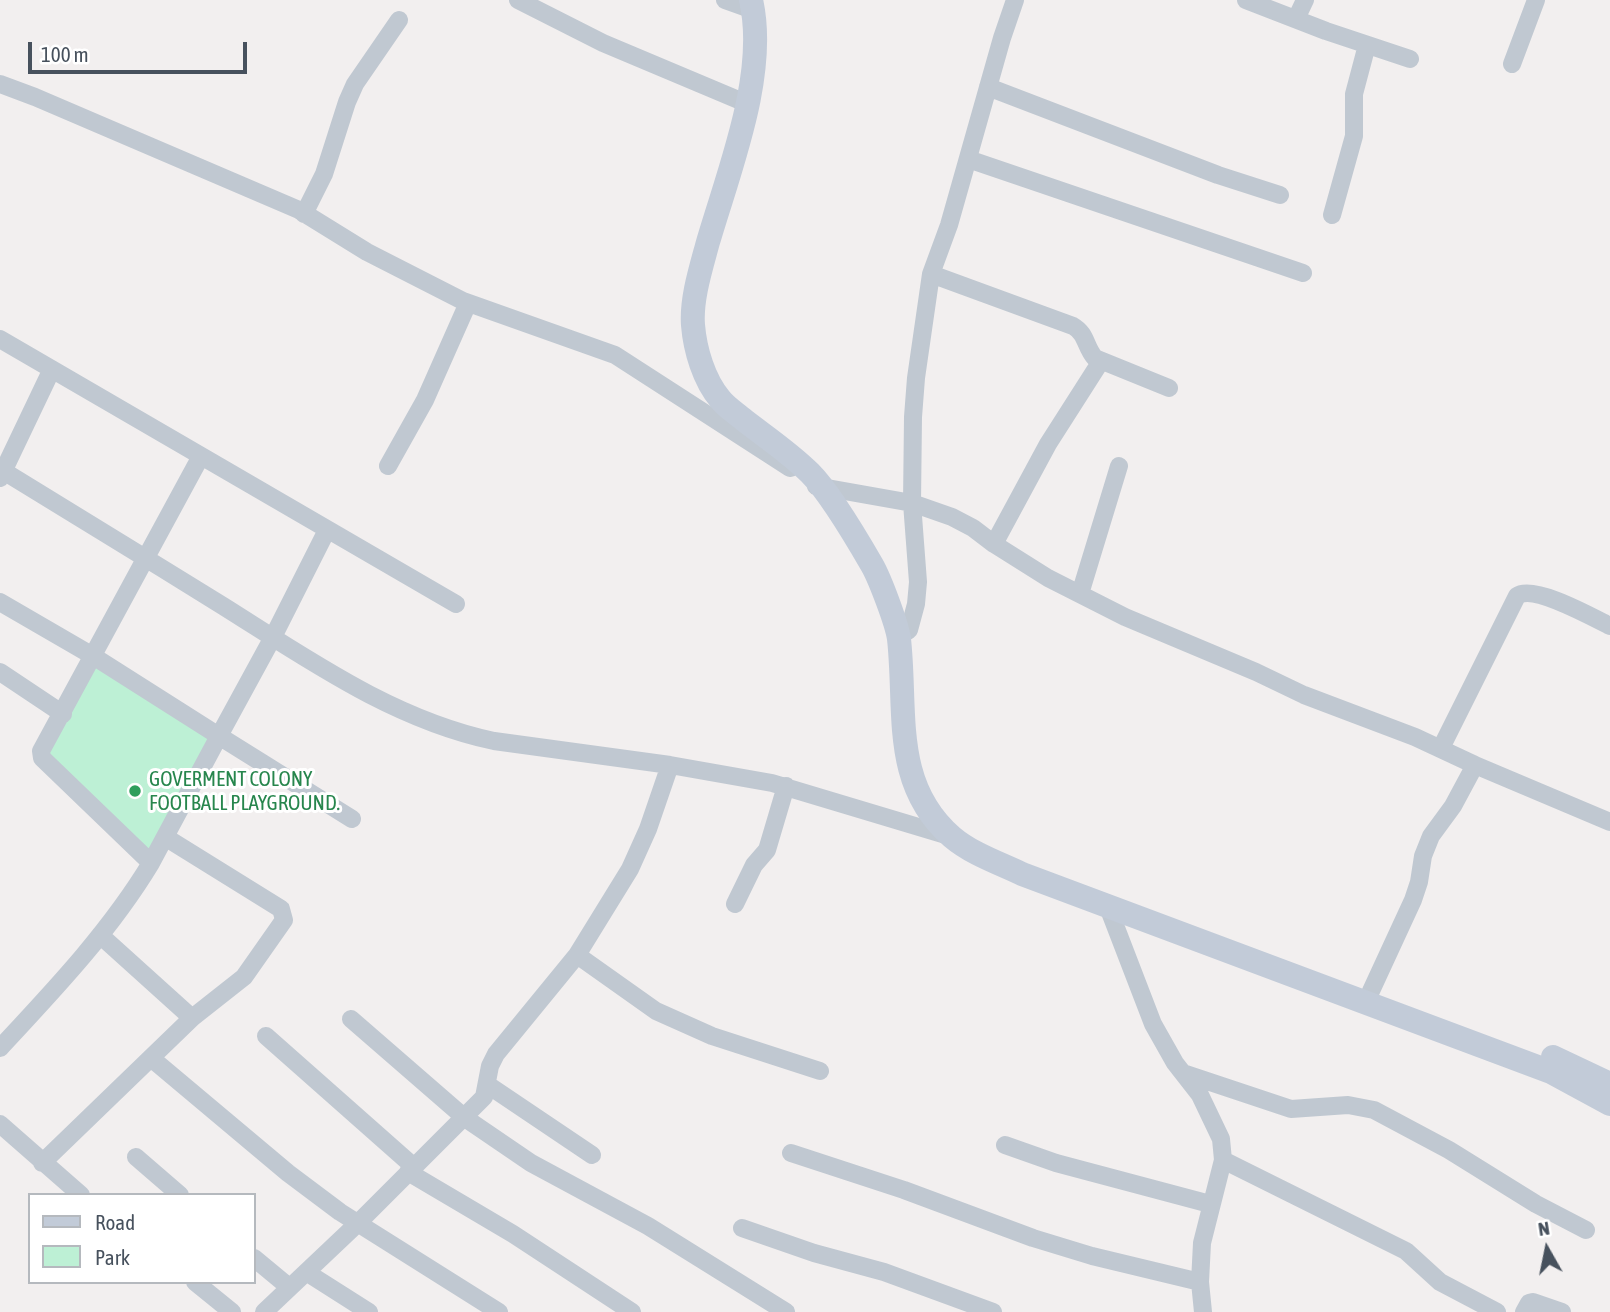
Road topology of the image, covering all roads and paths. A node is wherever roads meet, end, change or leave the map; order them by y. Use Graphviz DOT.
graph roads {
  1 [pos="518,0"];
  2 [pos="725,0"];
  3 [pos="1015,0"];
  4 [pos="1246,0"];
  5 [pos="1305,0"];
  6 [pos="1536,0"];
  7 [pos="755,3"];
  8 [pos="1296,19"];
  9 [pos="399,20"];
  10 [pos="1367,45"];
  11 [pos="1409,60"];
  12 [pos="1512,64"];
  13 [pos="0,84"];
  14 [pos="988,87"];
  15 [pos="748,104"];
  16 [pos="968,159"];
  17 [pos="1280,195"];
  18 [pos="304,214"];
  19 [pos="1332,215"];
  20 [pos="1303,273"];
  21 [pos="931,274"];
  22 [pos="468,303"];
  23 [pos="0,339"];
  24 [pos="1101,361"];
  25 [pos="52,369"];
  26 [pos="1169,387"];
  27 [pos="201,456"];
  28 [pos="388,466"];
  29 [pos="1119,466"];
  30 [pos="1,473"];
  31 [pos="828,489"];
  32 [pos="912,503"];
  33 [pos="327,530"];
  34 [pos="994,544"];
  35 [pos="145,558"];
  36 [pos="1080,594"];
  37 [pos="0,602"];
  38 [pos="456,604"];
  39 [pos="1610,626"];
  40 [pos="904,633"];
  41 [pos="273,637"];
  42 [pos="93,656"];
  43 [pos="0,672"];
  44 [pos="63,714"];
  45 [pos="219,736"];
  46 [pos="1441,748"];
  47 [pos="670,765"];
  48 [pos="1475,765"];
  49 [pos="786,786"];
  50 [pos="352,819"];
  51 [pos="1610,822"];
  52 [pos="165,837"];
  53 [pos="953,838"];
  54 [pos="151,863"];
  55 [pos="735,904"];
  56 [pos="1108,907"];
  57 [pos="100,935"];
  58 [pos="577,955"];
  59 [pos="1371,991"];
  60 [pos="192,1018"];
  61 [pos="351,1019"];
  62 [pos="266,1036"];
  63 [pos="0,1048"];
  64 [pos="151,1058"];
  65 [pos="820,1071"];
  66 [pos="1183,1073"];
  67 [pos="1610,1084"];
  68 [pos="488,1085"];
  69 [pos="1610,1104"];
  70 [pos="465,1118"];
  71 [pos="0,1125"];
  72 [pos="1005,1145"];
  73 [pos="792,1153"];
  74 [pos="592,1155"];
  75 [pos="136,1157"];
  76 [pos="1223,1160"];
  77 [pos="42,1163"];
  78 [pos="410,1169"];
  79 [pos="79,1193"];
  80 [pos="178,1193"];
  81 [pos="1210,1204"];
  82 [pos="357,1224"];
  83 [pos="742,1228"];
  84 [pos="1586,1230"];
  85 [pos="256,1260"];
  86 [pos="306,1272"];
  87 [pos="1200,1282"];
  88 [pos="197,1284"];
  89 [pos="289,1287"];
  90 [pos="966,1307"];
  91 [pos="232,1312"];
  92 [pos="264,1312"];
  93 [pos="369,1312"];
  94 [pos="499,1312"];
  95 [pos="632,1312"];
  96 [pos="786,1312"];
  97 [pos="993,1312"];
  98 [pos="1203,1312"];
  99 [pos="1497,1312"];
  100 [pos="1524,1312"];
  101 [pos="1562,1312"];
  1 -- 15 [label="street"];
  2 -- 7 [label="street"];
  3 -- 14 [label="street"];
  4 -- 8 [label="street"];
  5 -- 8 [label="street"];
  6 -- 12 [label="street"];
  7 -- 15 [label="main road"];
  7 -- 31 [label="main road"];
  8 -- 10 [label="street"];
  9 -- 18 [label="street"];
  10 -- 11 [label="street"];
  10 -- 19 [label="street"];
  13 -- 18 [label="street"];
  14 -- 16 [label="street"];
  14 -- 17 [label="street"];
  15 -- 31 [label="main road"];
  16 -- 20 [label="street"];
  16 -- 21 [label="street"];
  18 -- 22 [label="street"];
  21 -- 24 [label="street"];
  21 -- 32 [label="street"];
  22 -- 28 [label="street"];
  22 -- 31 [label="street"];
  23 -- 25 [label="street"];
  24 -- 26 [label="street"];
  24 -- 34 [label="street"];
  25 -- 27 [label="street"];
  25 -- 30 [label="street"];
  27 -- 33 [label="street"];
  27 -- 35 [label="street"];
  29 -- 36 [label="street"];
  30 -- 35 [label="street"];
  31 -- 32 [label="street"];
  31 -- 40 [label="main road"];
  32 -- 34 [label="street"];
  32 -- 40 [label="street"];
  33 -- 38 [label="street"];
  33 -- 41 [label="street"];
  34 -- 36 [label="street"];
  35 -- 41 [label="street"];
  35 -- 42 [label="street"];
  36 -- 46 [label="street"];
  37 -- 42 [label="street"];
  39 -- 46 [label="street"];
  40 -- 53 [label="main road"];
  40 -- 59 [label="main road"];
  41 -- 45 [label="street"];
  41 -- 47 [label="street"];
  42 -- 44 [label="street"];
  42 -- 45 [label="street"];
  43 -- 44 [label="street"];
  44 -- 54 [label="street"];
  45 -- 50 [label="street"];
  45 -- 52 [label="street"];
  46 -- 48 [label="street"];
  47 -- 49 [label="street"];
  47 -- 58 [label="street"];
  48 -- 51 [label="street"];
  48 -- 59 [label="street"];
  49 -- 53 [label="street"];
  49 -- 55 [label="street"];
  52 -- 54 [label="street"];
  52 -- 60 [label="street"];
  53 -- 56 [label="main road"];
  54 -- 57 [label="street"];
  56 -- 66 [label="street"];
  56 -- 69 [label="main road"];
  57 -- 60 [label="street"];
  57 -- 63 [label="street"];
  58 -- 65 [label="street"];
  58 -- 68 [label="street"];
  59 -- 67 [label="main road"];
  60 -- 64 [label="street"];
  61 -- 70 [label="street"];
  62 -- 78 [label="street"];
  64 -- 77 [label="street"];
  64 -- 82 [label="street"];
  66 -- 76 [label="street"];
  66 -- 84 [label="street"];
  68 -- 70 [label="street"];
  68 -- 74 [label="street"];
  70 -- 78 [label="street"];
  70 -- 96 [label="street"];
  71 -- 77 [label="street"];
  72 -- 81 [label="street"];
  73 -- 87 [label="street"];
  75 -- 80 [label="street"];
  76 -- 81 [label="street"];
  76 -- 99 [label="street"];
  77 -- 79 [label="street"];
  78 -- 82 [label="street"];
  78 -- 95 [label="street"];
  81 -- 87 [label="street"];
  82 -- 86 [label="street"];
  82 -- 94 [label="street"];
  83 -- 90 [label="street"];
  85 -- 89 [label="street"];
  86 -- 89 [label="street"];
  86 -- 93 [label="street"];
  87 -- 98 [label="street"];
  88 -- 91 [label="street"];
  89 -- 92 [label="street"];
  90 -- 97 [label="street"];
  100 -- 101 [label="street"];
}
